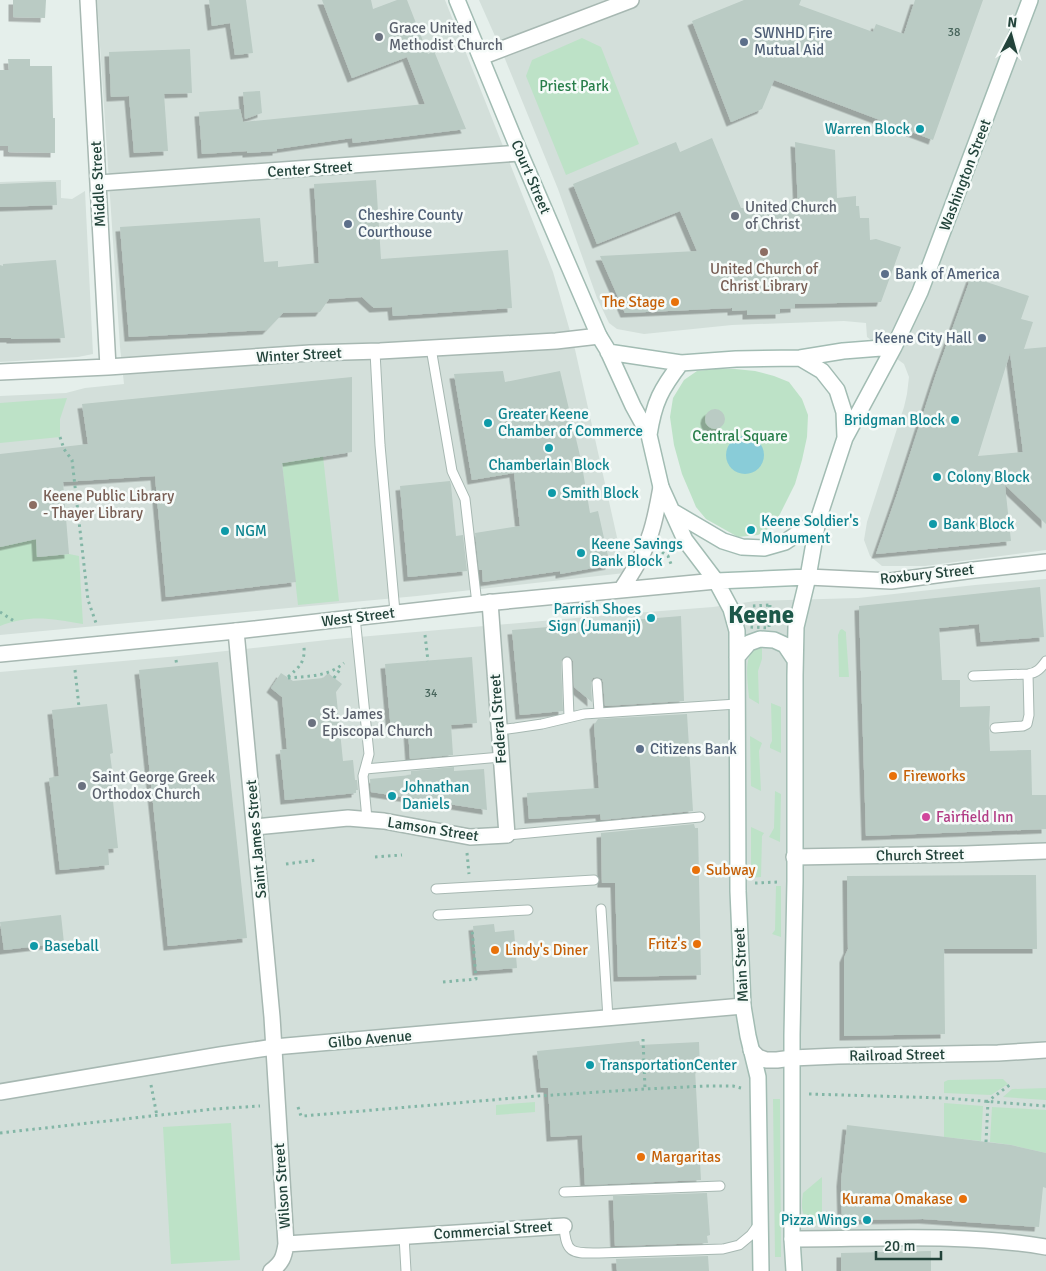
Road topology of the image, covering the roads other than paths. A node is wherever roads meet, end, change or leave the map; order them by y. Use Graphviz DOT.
graph roads {
  1 [pos="88,0"];
  2 [pos="457,0"];
  3 [pos="631,0"];
  4 [pos="1030,0"];
  5 [pos="481,57"];
  6 [pos="520,153"];
  7 [pos="99,183"];
  8 [pos="598,336"];
  9 [pos="894,347"];
  10 [pos="431,348"];
  11 [pos="375,352"];
  12 [pos="608,352"];
  13 [pos="800,358"];
  14 [pos="681,363"];
  15 [pos="108,367"];
  16 [pos="0,372"];
  17 [pos="649,435"];
  18 [pos="845,438"];
  19 [pos="661,487"];
  20 [pos="672,511"];
  21 [pos="818,520"];
  22 [pos="1046,562"];
  23 [pos="808,577"];
  24 [pos="716,581"];
  25 [pos="621,590"];
  26 [pos="484,603"];
  27 [pos="395,612"];
  28 [pos="355,617"];
  29 [pos="236,631"];
  30 [pos="0,654"];
  31 [pos="737,657"];
  32 [pos="795,660"];
  33 [pos="1046,660"];
  34 [pos="567,662"];
  35 [pos="1028,674"];
  36 [pos="973,676"];
  37 [pos="597,683"];
  38 [pos="737,704"];
  39 [pos="599,712"];
  40 [pos="569,717"];
  41 [pos="995,728"];
  42 [pos="499,730"];
  43 [pos="501,757"];
  44 [pos="365,769"];
  45 [pos="700,816"];
  46 [pos="368,819"];
  47 [pos="255,827"];
  48 [pos="507,835"];
  49 [pos="1046,851"];
  50 [pos="794,857"];
  51 [pos="594,880"];
  52 [pos="436,889"];
  53 [pos="601,909"];
  54 [pos="528,910"];
  55 [pos="438,915"];
  56 [pos="743,1006"];
  57 [pos="608,1018"];
  58 [pos="274,1047"];
  59 [pos="752,1050"];
  60 [pos="1046,1050"];
  61 [pos="792,1058"];
  62 [pos="0,1092"];
  63 [pos="277,1095"];
  64 [pos="720,1186"];
  65 [pos="564,1192"];
  66 [pos="760,1222"];
  67 [pos="564,1226"];
  68 [pos="404,1236"];
  69 [pos="792,1239"];
  70 [pos="286,1244"];
  71 [pos="1046,1247"];
  72 [pos="271,1271"];
  73 [pos="406,1271"];
  74 [pos="761,1271"];
  75 [pos="794,1271"];
  1 -- 7 [label="street, Middle Street"];
  2 -- 5 [label="street, Court Street"];
  3 -- 5 [label="street"];
  4 -- 9 [label="street, Washington Street"];
  5 -- 6 [label="street, Court Street"];
  6 -- 7 [label="street, Center Street"];
  6 -- 8 [label="street, Court Street"];
  7 -- 15 [label="street, Middle Street"];
  8 -- 10 [label="street, Winter Street"];
  8 -- 12 [label="street, Court Street"];
  9 -- 13 [label="street"];
  9 -- 18 [label="street"];
  10 -- 11 [label="street, Winter Street"];
  10 -- 26 [label="lane"];
  11 -- 15 [label="street, Winter Street"];
  11 -- 27 [label="lane"];
  12 -- 14 [label="street"];
  12 -- 17 [label="street"];
  13 -- 14 [label="street"];
  13 -- 18 [label="street"];
  14 -- 17 [label="street"];
  15 -- 16 [label="street, Winter Street"];
  17 -- 19 [label="street"];
  18 -- 21 [label="street"];
  19 -- 20 [label="street"];
  19 -- 25 [label="street"];
  20 -- 21 [label="street"];
  20 -- 24 [label="street"];
  21 -- 23 [label="street"];
  22 -- 23 [label="street, Roxbury Street"];
  23 -- 24 [label="street"];
  23 -- 32 [label="street"];
  24 -- 25 [label="street, West Street"];
  24 -- 31 [label="street, Main Street"];
  25 -- 26 [label="street, West Street"];
  26 -- 27 [label="street, West Street"];
  26 -- 42 [label="street, Federal Street"];
  27 -- 28 [label="street, West Street"];
  28 -- 29 [label="street, West Street"];
  28 -- 44 [label="lane"];
  29 -- 30 [label="street, West Street"];
  29 -- 47 [label="street, Saint James Street"];
  31 -- 32 [label="street"];
  31 -- 38 [label="street, Main Street"];
  32 -- 50 [label="street"];
  33 -- 35 [label="lane"];
  34 -- 40 [label="lane"];
  35 -- 36 [label="lane"];
  35 -- 41 [label="lane"];
  37 -- 39 [label="lane"];
  38 -- 39 [label="lane"];
  38 -- 56 [label="street, Main Street"];
  39 -- 40 [label="lane"];
  40 -- 42 [label="lane"];
  42 -- 43 [label="street, Federal Street"];
  43 -- 44 [label="lane"];
  43 -- 48 [label="street, Federal Street"];
  44 -- 46 [label="lane"];
  45 -- 48 [label="lane, Lamson Street"];
  46 -- 47 [label="street, Lamson Street"];
  46 -- 48 [label="street, Lamson Street"];
  47 -- 58 [label="street, Saint James Street"];
  49 -- 50 [label="street, Church Street"];
  50 -- 61 [label="street"];
  51 -- 52 [label="lane"];
  53 -- 57 [label="lane"];
  54 -- 55 [label="lane"];
  56 -- 57 [label="street, Gilbo Avenue"];
  56 -- 59 [label="street, Main Street"];
  57 -- 58 [label="street, Gilbo Avenue"];
  58 -- 62 [label="street, Gilbo Avenue"];
  58 -- 63 [label="street, Saint James Street"];
  59 -- 61 [label="street, Railroad Street"];
  59 -- 66 [label="street, Main Street"];
  60 -- 61 [label="street, Railroad Street"];
  61 -- 69 [label="street"];
  63 -- 70 [label="street, Wilson Street"];
  64 -- 65 [label="lane"];
  66 -- 67 [label="lane, Commercial Street"];
  66 -- 74 [label="street, Main Street"];
  67 -- 68 [label="street, Commercial Street"];
  68 -- 70 [label="street, Commercial Street"];
  68 -- 73 [label="lane"];
  69 -- 71 [label="street"];
  69 -- 75 [label="street"];
  70 -- 72 [label="street, Wilson Street"];
}
